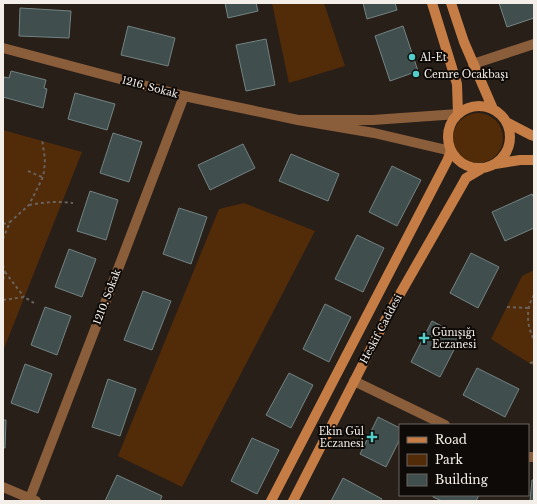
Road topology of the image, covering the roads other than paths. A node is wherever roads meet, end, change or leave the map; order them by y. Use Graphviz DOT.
graph roads {
  1 [pos="432,3"];
  2 [pos="451,3"];
  3 [pos="534,44"];
  4 [pos="3,48"];
  5 [pos="474,64"];
  6 [pos="184,96"];
  7 [pos="493,109"];
  8 [pos="458,114"];
  9 [pos="298,120"];
  10 [pos="506,122"];
  11 [pos="534,136"];
  12 [pos="451,151"];
  13 [pos="534,160"];
  14 [pos="488,166"];
  15 [pos="354,381"];
  16 [pos="443,424"];
  17 [pos="3,487"];
  18 [pos="33,500"];
  19 [pos="271,501"];
  20 [pos="293,501"];
  1 -- 8 [label="main road"];
  2 -- 5 [label="main road"];
  3 -- 5 [label="street"];
  4 -- 6 [label="street, 1216. Sokak"];
  5 -- 7 [label="main road"];
  6 -- 9 [label="street, 1216. Sokak"];
  6 -- 18 [label="street, 1210. Sokak"];
  7 -- 8 [label="main road"];
  7 -- 10 [label="main road"];
  8 -- 9 [label="street"];
  8 -- 12 [label="main road"];
  9 -- 12 [label="street"];
  10 -- 11 [label="main road"];
  10 -- 14 [label="main road"];
  12 -- 14 [label="main road"];
  12 -- 19 [label="main road"];
  13 -- 14 [label="main road"];
  14 -- 15 [label="main road, Heskif Caddesi"];
  15 -- 16 [label="street"];
  15 -- 20 [label="main road, Heskif Caddesi"];
  17 -- 18 [label="street"];
}
